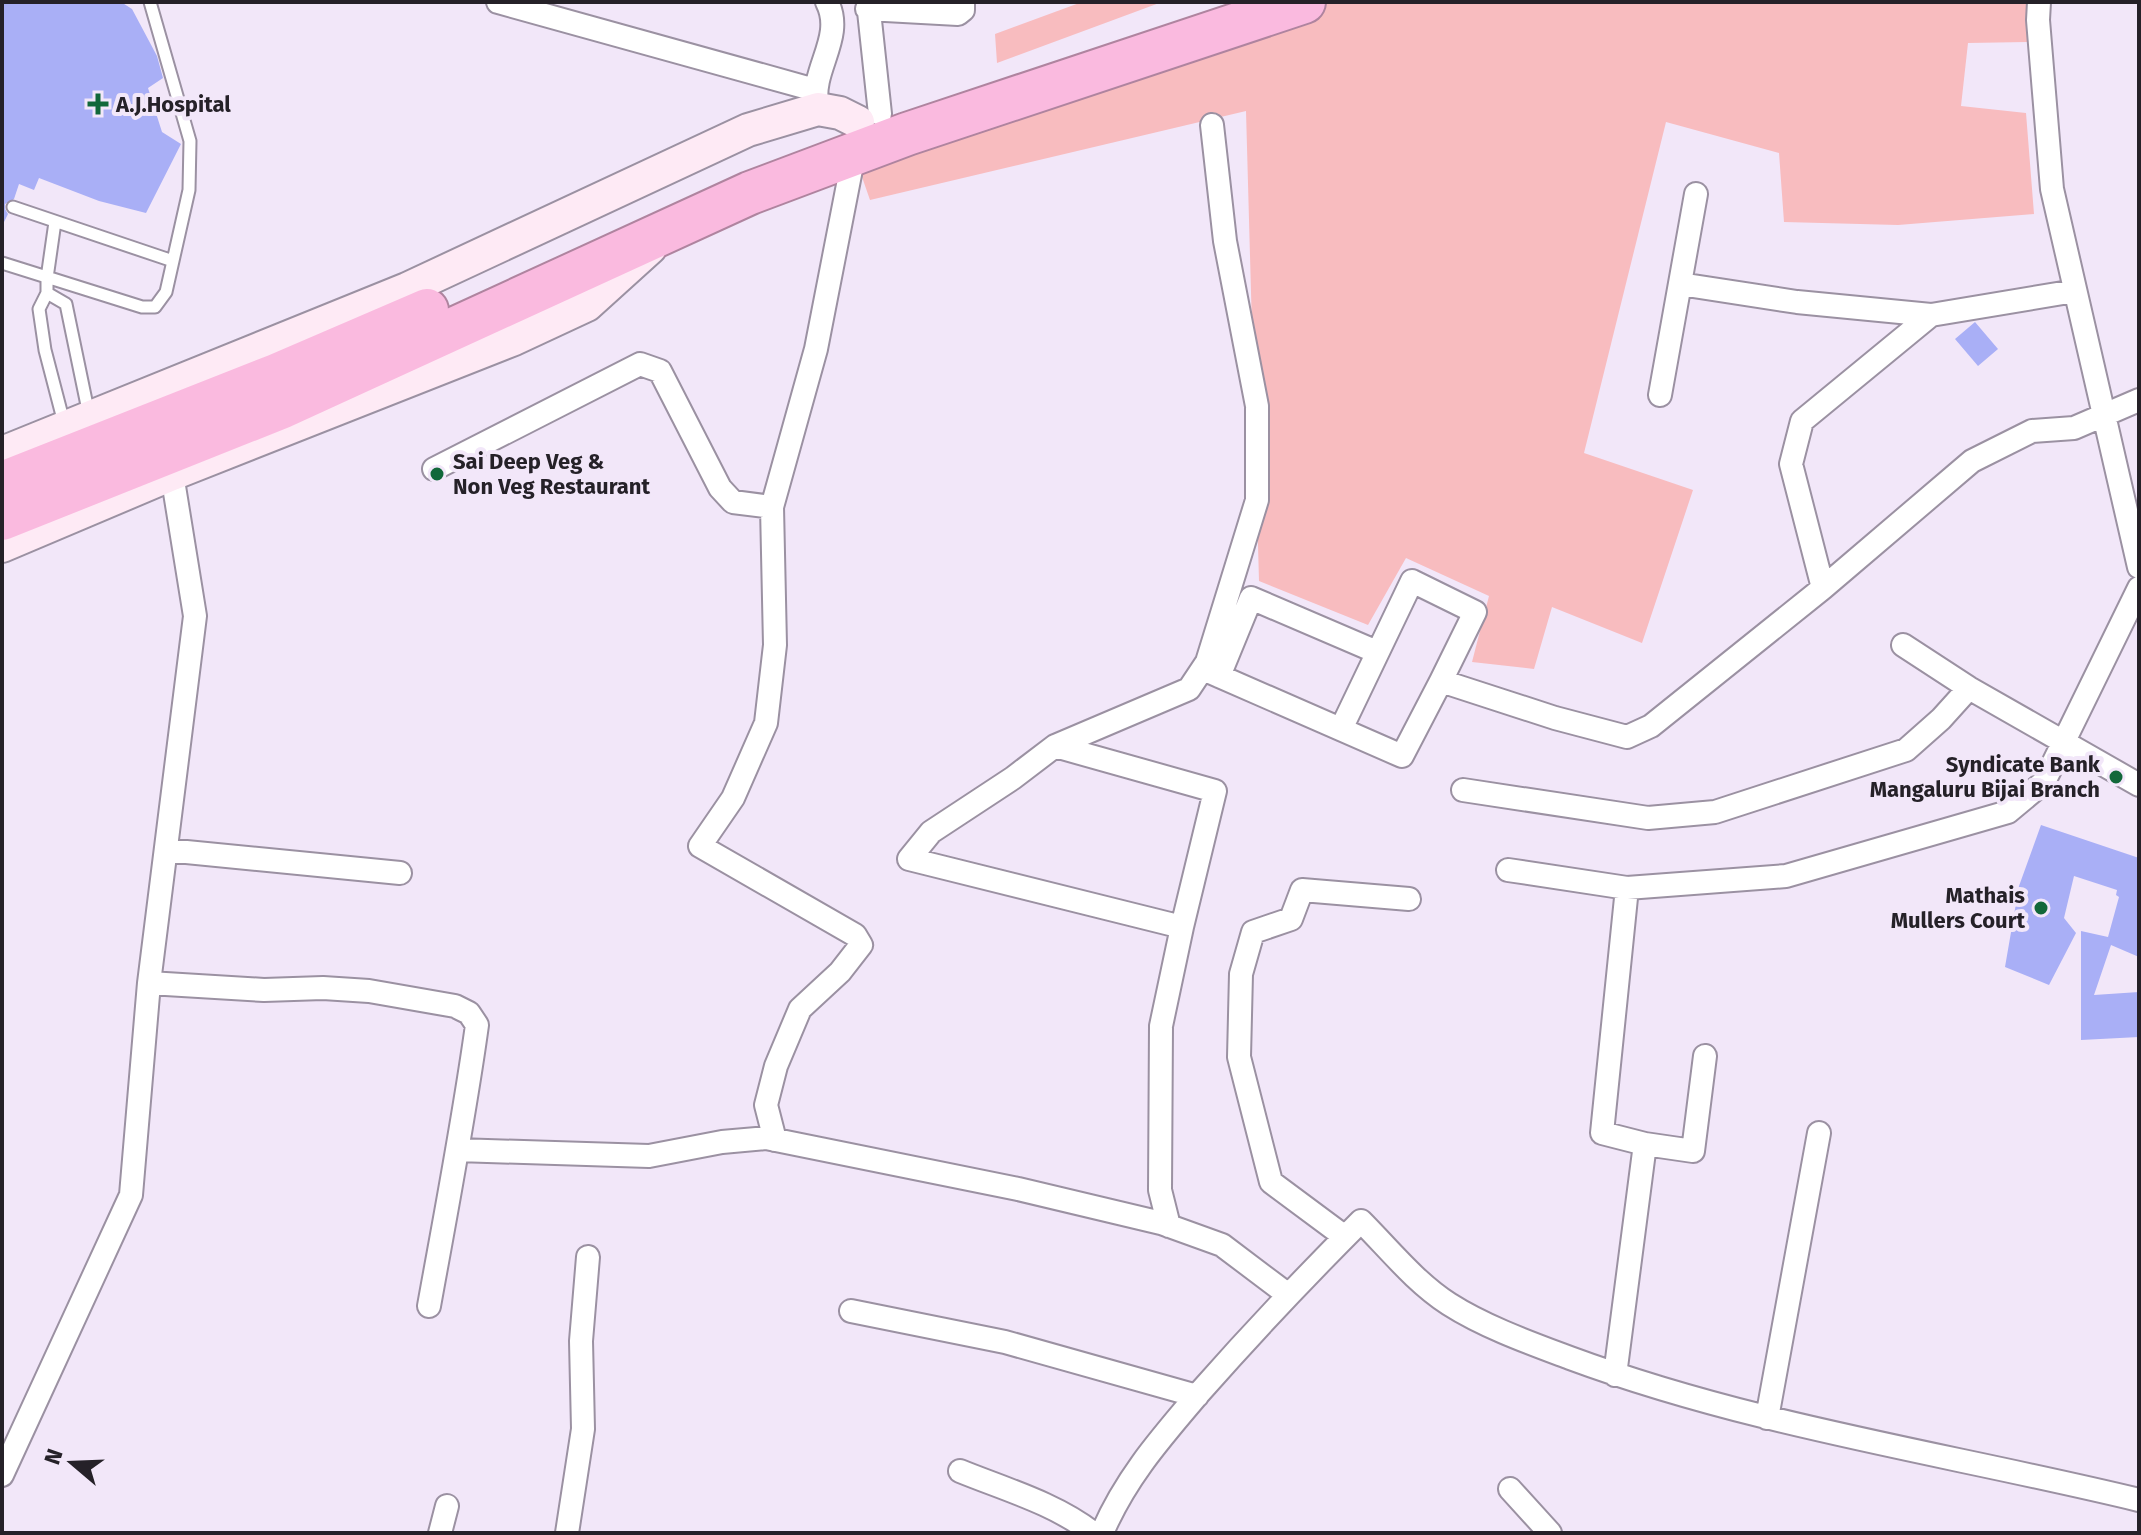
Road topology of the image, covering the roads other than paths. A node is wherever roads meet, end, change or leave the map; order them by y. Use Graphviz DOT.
graph roads {
  1 [pos="150,2"];
  2 [pos="498,2"];
  3 [pos="827,2"];
  4 [pos="963,2"];
  5 [pos="1219,2"];
  6 [pos="1304,2"];
  7 [pos="2039,2"];
  8 [pos="868,6"];
  9 [pos="816,100"];
  10 [pos="1212,125"];
  11 [pos="864,130"];
  12 [pos="1696,194"];
  13 [pos="13,207"];
  14 [pos="55,222"];
  15 [pos="670,230"];
  16 [pos="173,261"];
  17 [pos="2,263"];
  18 [pos="47,278"];
  19 [pos="1680,284"];
  20 [pos="2075,291"];
  21 [pos="47,293"];
  22 [pos="1931,315"];
  23 [pos="280,391"];
  24 [pos="1660,395"];
  25 [pos="2139,400"];
  26 [pos="2104,417"];
  27 [pos="78,423"];
  28 [pos="2,453"];
  29 [pos="434,469"];
  30 [pos="172,474"];
  31 [pos="2,483"];
  32 [pos="772,507"];
  33 [pos="2,519"];
  34 [pos="2,546"];
  35 [pos="2139,567"];
  36 [pos="1823,588"];
  37 [pos="2139,588"];
  38 [pos="1903,645"];
  39 [pos="1377,652"];
  40 [pos="1211,672"];
  41 [pos="1441,681"];
  42 [pos="1969,688"];
  43 [pos="1341,729"];
  44 [pos="2064,741"];
  45 [pos="1055,746"];
  46 [pos="2139,785"];
  47 [pos="1463,790"];
  48 [pos="166,850"];
  49 [pos="1508,870"];
  50 [pos="400,873"];
  51 [pos="1627,888"];
  52 [pos="1409,899"];
  53 [pos="1182,927"];
  54 [pos="149,983"];
  55 [pos="1705,1056"];
  56 [pos="1819,1133"];
  57 [pos="775,1140"];
  58 [pos="1645,1144"];
  59 [pos="457,1150"];
  60 [pos="1169,1226"];
  61 [pos="1345,1237"];
  62 [pos="588,1257"];
  63 [pos="1287,1294"];
  64 [pos="429,1306"];
  65 [pos="851,1311"];
  66 [pos="1615,1375"];
  67 [pos="1197,1396"];
  68 [pos="1767,1418"];
  69 [pos="960,1471"];
  70 [pos="2,1475"];
  71 [pos="1510,1489"];
  72 [pos="2139,1500"];
  73 [pos="447,1506"];
  74 [pos="440,1533"];
  75 [pos="567,1533"];
  76 [pos="1093,1533"];
  77 [pos="1102,1533"];
  78 [pos="1550,1533"];
  1 -- 16 [label="lane"];
  2 -- 9 [label="street"];
  3 -- 9 [label="street"];
  4 -- 8 [label="street"];
  5 -- 11 [label="highway"];
  6 -- 11 [label="highway"];
  7 -- 20 [label="street"];
  8 -- 11 [label="street"];
  9 -- 11 [label="street"];
  9 -- 27 [label="street"];
  10 -- 40 [label="street"];
  11 -- 15 [label="highway"];
  11 -- 23 [label="highway"];
  11 -- 32 [label="street"];
  12 -- 19 [label="street"];
  13 -- 14 [label="lane"];
  14 -- 16 [label="lane"];
  14 -- 18 [label="lane"];
  15 -- 23 [label="highway"];
  15 -- 30 [label="street"];
  16 -- 18 [label="lane"];
  17 -- 18 [label="lane"];
  18 -- 21 [label="lane"];
  19 -- 22 [label="street"];
  19 -- 24 [label="street"];
  20 -- 22 [label="street"];
  20 -- 26 [label="street"];
  21 -- 27 [label="lane"];
  21 -- 27 [label="lane"];
  22 -- 36 [label="street"];
  23 -- 31 [label="highway"];
  23 -- 33 [label="highway"];
  25 -- 26 [label="street"];
  26 -- 35 [label="street"];
  26 -- 36 [label="street"];
  27 -- 28 [label="street"];
  29 -- 32 [label="street"];
  30 -- 34 [label="street"];
  30 -- 48 [label="street"];
  32 -- 57 [label="street"];
  36 -- 41 [label="street"];
  37 -- 44 [label="street"];
  38 -- 42 [label="street"];
  39 -- 40 [label="street"];
  39 -- 41 [label="street"];
  39 -- 43 [label="street"];
  40 -- 43 [label="street"];
  40 -- 45 [label="street"];
  41 -- 43 [label="street"];
  42 -- 44 [label="street"];
  42 -- 47 [label="street"];
  44 -- 46 [label="street"];
  44 -- 51 [label="street"];
  45 -- 53 [label="street"];
  45 -- 53 [label="street"];
  48 -- 50 [label="street"];
  48 -- 54 [label="street"];
  49 -- 51 [label="street"];
  51 -- 58 [label="street"];
  52 -- 61 [label="street"];
  53 -- 60 [label="street"];
  54 -- 59 [label="street"];
  54 -- 70 [label="street"];
  55 -- 58 [label="street"];
  56 -- 68 [label="street"];
  57 -- 59 [label="street"];
  57 -- 60 [label="street"];
  58 -- 66 [label="street"];
  59 -- 64 [label="street"];
  60 -- 63 [label="street"];
  61 -- 63 [label="street"];
  61 -- 66 [label="street"];
  62 -- 75 [label="street"];
  63 -- 67 [label="street"];
  65 -- 67 [label="street"];
  66 -- 68 [label="street"];
  67 -- 77 [label="street"];
  68 -- 72 [label="street"];
  69 -- 76 [label="street"];
  71 -- 78 [label="street"];
  73 -- 74 [label="street"];
}
